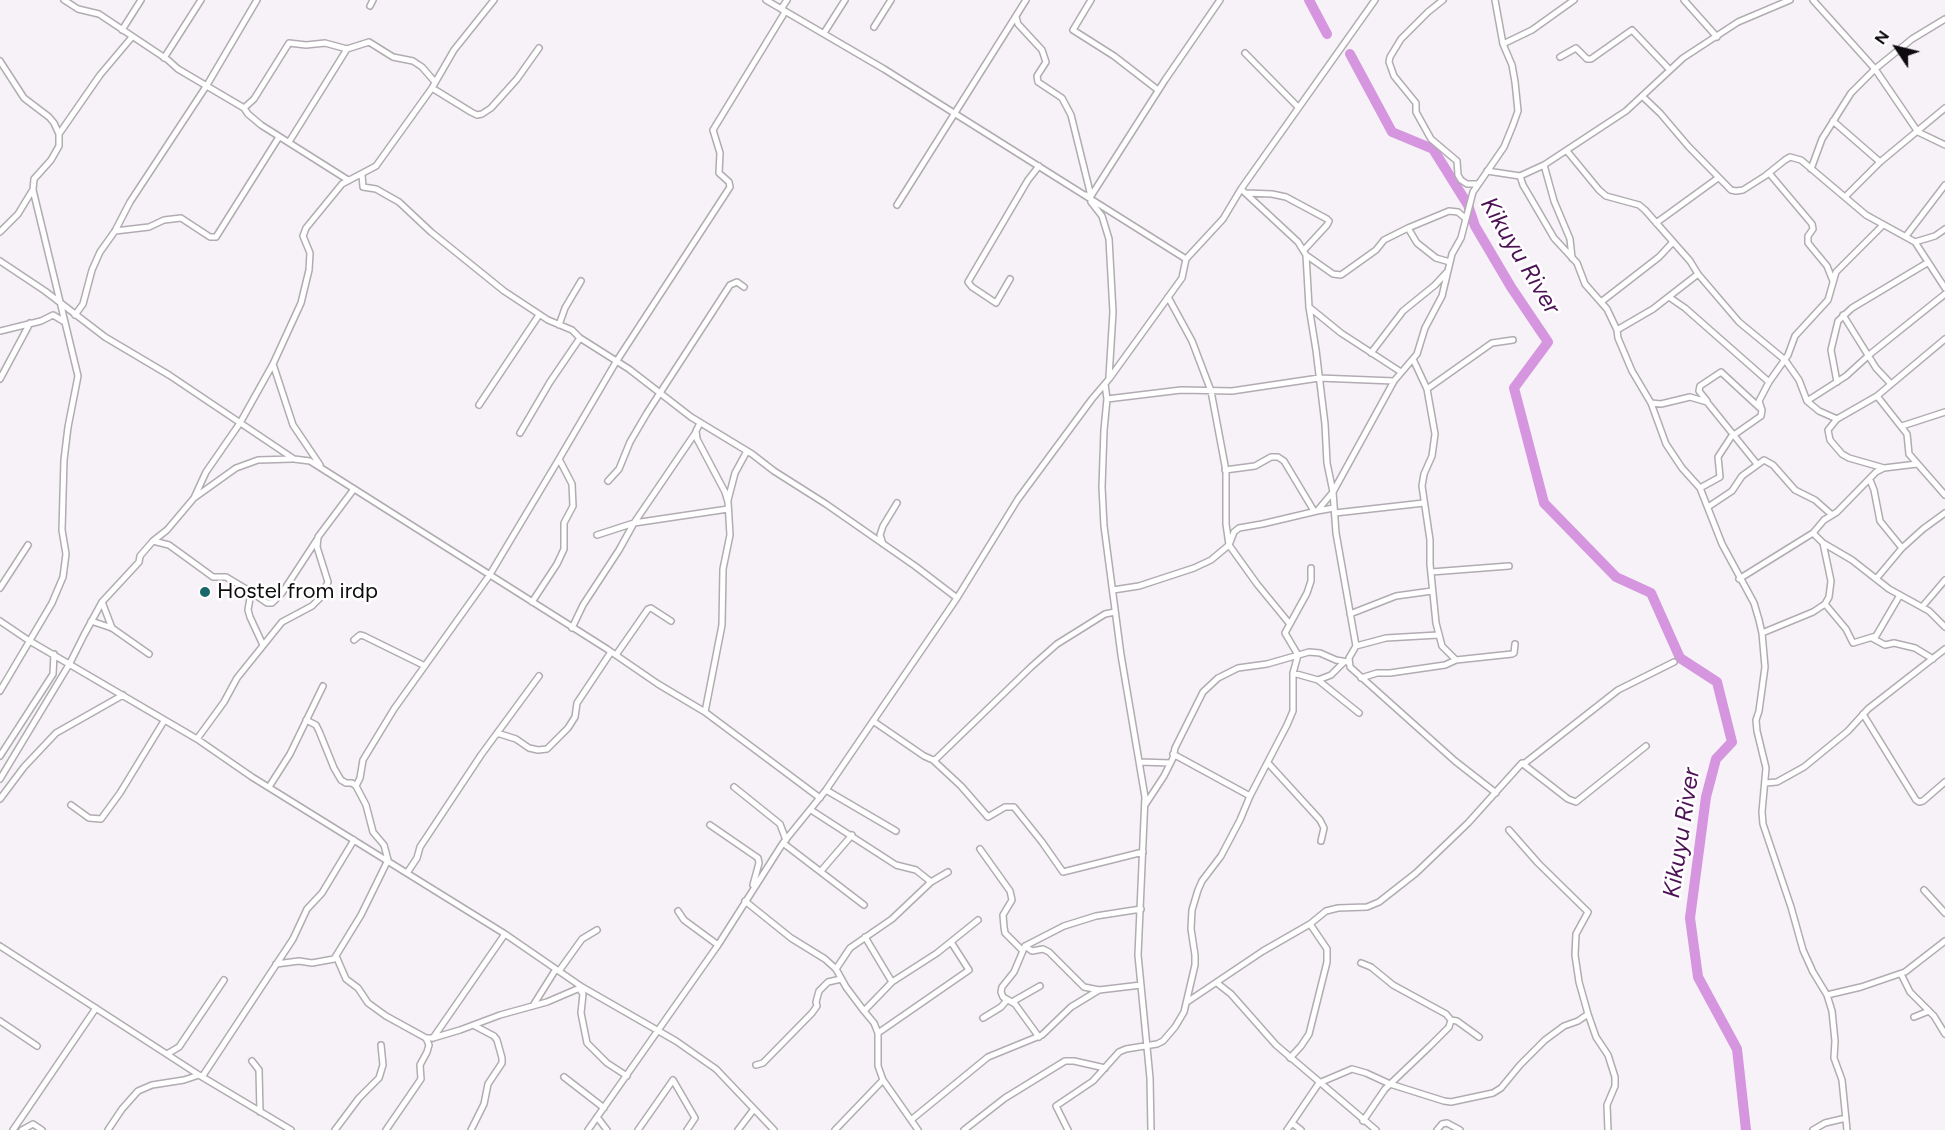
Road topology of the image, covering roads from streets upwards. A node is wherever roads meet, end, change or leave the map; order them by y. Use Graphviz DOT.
graph roads {
  1 [pos="64,0"];
  2 [pos="141,0"];
  3 [pos="201,0"];
  4 [pos="257,0"];
  5 [pos="494,0"];
  6 [pos="765,0"];
  7 [pos="787,0"];
  8 [pos="845,0"];
  9 [pos="891,0"];
  10 [pos="1026,0"];
  11 [pos="1091,0"];
  12 [pos="1220,0"];
  13 [pos="1374,0"];
  14 [pos="1443,0"];
  15 [pos="1495,0"];
  16 [pos="1574,0"];
  17 [pos="1684,0"];
  18 [pos="1790,0"];
  19 [pos="1813,0"];
  20 [pos="783,11"];
  21 [pos="1016,17"];
  22 [pos="1945,19"];
  23 [pos="874,27"];
  24 [pos="122,30"];
  25 [pos="824,33"];
  26 [pos="132,37"];
  27 [pos="1717,37"];
  28 [pos="1503,44"];
  29 [pos="539,48"];
  30 [pos="346,49"];
  31 [pos="1245,53"];
  32 [pos="1560,57"];
  33 [pos="164,58"];
  34 [pos="0,61"];
  35 [pos="1669,69"];
  36 [pos="1875,69"];
  37 [pos="207,85"];
  38 [pos="433,85"];
  39 [pos="1158,90"];
  40 [pos="1642,96"];
  41 [pos="1298,107"];
  42 [pos="244,108"];
  43 [pos="1945,108"];
  44 [pos="954,115"];
  45 [pos="1833,121"];
  46 [pos="1918,132"];
  47 [pos="59,134"];
  48 [pos="279,137"];
  49 [pos="289,142"];
  50 [pos="1945,145"];
  51 [pos="1567,152"];
  52 [pos="1880,162"];
  53 [pos="1544,165"];
  54 [pos="1039,166"];
  55 [pos="1811,169"];
  56 [pos="1487,171"];
  57 [pos="1769,173"];
  58 [pos="362,175"];
  59 [pos="1520,176"];
  60 [pos="1718,178"];
  61 [pos="348,180"];
  62 [pos="1477,184"];
  63 [pos="1945,185"];
  64 [pos="33,190"];
  65 [pos="1243,191"];
  66 [pos="1088,197"];
  67 [pos="1845,197"];
  68 [pos="897,205"];
  69 [pos="1465,218"];
  70 [pos="1656,223"];
  71 [pos="1883,225"];
  72 [pos="1407,228"];
  73 [pos="1945,229"];
  74 [pos="115,231"];
  75 [pos="0,232"];
  76 [pos="1906,236"];
  77 [pos="1673,242"];
  78 [pos="1915,242"];
  79 [pos="1305,253"];
  80 [pos="1572,258"];
  81 [pos="1186,259"];
  82 [pos="0,261"];
  83 [pos="1450,262"];
  84 [pos="1927,263"];
  85 [pos="1447,271"];
  86 [pos="1698,274"];
  87 [pos="1010,279"];
  88 [pos="581,281"];
  89 [pos="1833,281"];
  90 [pos="744,287"];
  91 [pos="1945,288"];
  92 [pos="1945,294"];
  93 [pos="1168,297"];
  94 [pos="1669,297"];
  95 [pos="1601,302"];
  96 [pos="59,303"];
  97 [pos="1309,307"];
  98 [pos="75,315"];
  99 [pos="539,315"];
  100 [pos="1843,315"];
  101 [pos="63,321"];
  102 [pos="30,323"];
  103 [pos="560,325"];
  104 [pos="1617,330"];
  105 [pos="0,331"];
  106 [pos="580,338"];
  107 [pos="1945,339"];
  108 [pos="1513,340"];
  109 [pos="1371,353"];
  110 [pos="1869,355"];
  111 [pos="1413,359"];
  112 [pos="1785,360"];
  113 [pos="616,362"];
  114 [pos="273,364"];
  115 [pos="1401,372"];
  116 [pos="1319,378"];
  117 [pos="0,380"];
  118 [pos="1107,381"];
  119 [pos="1394,381"];
  120 [pos="1837,381"];
  121 [pos="1769,382"];
  122 [pos="1891,384"];
  123 [pos="1427,389"];
  124 [pos="1212,391"];
  125 [pos="660,393"];
  126 [pos="1877,396"];
  127 [pos="1107,399"];
  128 [pos="1807,401"];
  129 [pos="1707,402"];
  130 [pos="1651,404"];
  131 [pos="478,405"];
  132 [pos="1762,411"];
  133 [pos="1945,412"];
  134 [pos="1837,419"];
  135 [pos="240,423"];
  136 [pos="700,423"];
  137 [pos="1902,426"];
  138 [pos="696,431"];
  139 [pos="520,433"];
  140 [pos="1734,435"];
  141 [pos="747,451"];
  142 [pos="294,459"];
  143 [pos="559,459"];
  144 [pos="1757,464"];
  145 [pos="1917,464"];
  146 [pos="1884,468"];
  147 [pos="322,469"];
  148 [pos="1226,470"];
  149 [pos="1870,480"];
  150 [pos="608,481"];
  151 [pos="1700,488"];
  152 [pos="354,489"];
  153 [pos="1333,492"];
  154 [pos="1945,495"];
  155 [pos="194,498"];
  156 [pos="728,502"];
  157 [pos="897,503"];
  158 [pos="1424,503"];
  159 [pos="1708,507"];
  160 [pos="728,510"];
  161 [pos="1316,511"];
  162 [pos="1334,511"];
  163 [pos="1945,513"];
  164 [pos="1832,516"];
  165 [pos="634,523"];
  166 [pos="1813,532"];
  167 [pos="597,535"];
  168 [pos="318,537"];
  169 [pos="153,541"];
  170 [pos="1823,543"];
  171 [pos="883,544"];
  172 [pos="28,545"];
  173 [pos="1228,545"];
  174 [pos="1902,548"];
  175 [pos="1509,566"];
  176 [pos="1311,568"];
  177 [pos="1431,572"];
  178 [pos="489,576"];
  179 [pos="1739,579"];
  180 [pos="1876,579"];
  181 [pos="1945,580"];
  182 [pos="0,588"];
  183 [pos="1113,590"];
  184 [pos="1432,591"];
  185 [pos="251,592"];
  186 [pos="1900,595"];
  187 [pos="957,598"];
  188 [pos="102,602"];
  189 [pos="532,602"];
  190 [pos="1825,604"];
  191 [pos="1922,607"];
  192 [pos="1115,612"];
  193 [pos="1350,614"];
  194 [pos="0,621"];
  195 [pos="92,621"];
  196 [pos="671,621"];
  197 [pos="1289,623"];
  198 [pos="1945,627"];
  199 [pos="112,628"];
  200 [pos="572,628"];
  201 [pos="1762,633"];
  202 [pos="1438,634"];
  203 [pos="1872,638"];
  204 [pos="28,640"];
  205 [pos="354,640"];
  206 [pos="1515,644"];
  207 [pos="263,645"];
  208 [pos="1356,646"];
  209 [pos="1945,649"];
  210 [pos="613,653"];
  211 [pos="54,654"];
  212 [pos="149,654"];
  213 [pos="1298,655"];
  214 [pos="1933,659"];
  215 [pos="1456,660"];
  216 [pos="1346,662"];
  217 [pos="1674,662"];
  218 [pos="70,663"];
  219 [pos="423,666"];
  220 [pos="1293,673"];
  221 [pos="539,676"];
  222 [pos="1361,678"];
  223 [pos="1318,680"];
  224 [pos="323,686"];
  225 [pos="0,691"];
  226 [pos="123,695"];
  227 [pos="705,712"];
  228 [pos="1359,713"];
  229 [pos="1863,714"];
  230 [pos="306,720"];
  231 [pos="164,721"];
  232 [pos="873,721"];
  233 [pos="497,733"];
  234 [pos="196,739"];
  235 [pos="1646,746"];
  236 [pos="1173,754"];
  237 [pos="0,756"];
  238 [pos="933,760"];
  239 [pos="1140,762"];
  240 [pos="1170,763"];
  241 [pos="1268,763"];
  242 [pos="1522,763"];
  243 [pos="0,778"];
  244 [pos="1945,782"];
  245 [pos="1765,783"];
  246 [pos="356,786"];
  247 [pos="269,787"];
  248 [pos="734,787"];
  249 [pos="826,790"];
  250 [pos="1496,793"];
  251 [pos="1250,796"];
  252 [pos="820,798"];
  253 [pos="0,800"];
  254 [pos="70,805"];
  255 [pos="1144,807"];
  256 [pos="811,810"];
  257 [pos="710,825"];
  258 [pos="1509,830"];
  259 [pos="896,831"];
  260 [pos="852,835"];
  261 [pos="354,840"];
  262 [pos="785,841"];
  263 [pos="1321,841"];
  264 [pos="980,849"];
  265 [pos="1143,852"];
  266 [pos="388,860"];
  267 [pos="821,871"];
  268 [pos="948,872"];
  269 [pos="407,873"];
  270 [pos="931,882"];
  271 [pos="1924,890"];
  272 [pos="751,892"];
  273 [pos="745,901"];
  274 [pos="864,905"];
  275 [pos="1141,909"];
  276 [pos="678,911"];
  277 [pos="1945,913"];
  278 [pos="978,920"];
  279 [pos="1310,924"];
  280 [pos="597,930"];
  281 [pos="505,934"];
  282 [pos="865,938"];
  283 [pos="1945,941"];
  284 [pos="951,942"];
  285 [pos="718,945"];
  286 [pos="0,946"];
  287 [pos="1024,948"];
  288 [pos="336,956"];
  289 [pos="1360,963"];
  290 [pos="276,964"];
  291 [pos="836,969"];
  292 [pos="557,970"];
  293 [pos="1901,974"];
  294 [pos="841,979"];
  295 [pos="224,980"];
  296 [pos="892,982"];
  297 [pos="1217,983"];
  298 [pos="1141,985"];
  299 [pos="1040,986"];
  300 [pos="581,988"];
  301 [pos="1099,990"];
  302 [pos="1827,995"];
  303 [pos="1010,1001"];
  304 [pos="1187,1002"];
  305 [pos="532,1005"];
  306 [pos="96,1008"];
  307 [pos="864,1011"];
  308 [pos="1929,1011"];
  309 [pos="1588,1014"];
  310 [pos="1914,1017"];
  311 [pos="983,1018"];
  312 [pos="1451,1020"];
  313 [pos="0,1021"];
  314 [pos="475,1026"];
  315 [pos="657,1029"];
  316 [pos="878,1033"];
  317 [pos="1945,1034"];
  318 [pos="1039,1037"];
  319 [pos="1479,1037"];
  320 [pos="426,1038"];
  321 [pos="433,1038"];
  322 [pos="381,1045"];
  323 [pos="37,1046"];
  324 [pos="1146,1046"];
  325 [pos="166,1054"];
  326 [pos="1290,1058"];
  327 [pos="252,1061"];
  328 [pos="756,1065"];
  329 [pos="1104,1068"];
  330 [pos="201,1076"];
  331 [pos="627,1076"];
  332 [pos="564,1077"];
  333 [pos="883,1080"];
  334 [pos="1319,1083"];
  335 [pos="1390,1084"];
  336 [pos="604,1108"];
  337 [pos="754,1109"];
  338 [pos="260,1112"];
  339 [pos="597,1117"];
  340 [pos="1846,1118"];
  341 [pos="911,1120"];
  342 [pos="1363,1120"];
  343 [pos="1292,1123"];
  344 [pos="14,1130"];
  345 [pos="22,1130"];
  346 [pos="42,1130"];
  347 [pos="108,1130"];
  348 [pos="291,1130"];
  349 [pos="335,1130"];
  350 [pos="386,1130"];
  351 [pos="471,1130"];
  352 [pos="588,1130"];
  353 [pos="607,1130"];
  354 [pos="638,1130"];
  355 [pos="687,1130"];
  356 [pos="738,1130"];
  357 [pos="774,1130"];
  358 [pos="835,1130"];
  359 [pos="918,1130"];
  360 [pos="964,1130"];
  361 [pos="1068,1130"];
  362 [pos="1151,1130"];
  363 [pos="1287,1130"];
  364 [pos="1301,1130"];
  365 [pos="1376,1130"];
  366 [pos="1437,1130"];
  367 [pos="1460,1130"];
  368 [pos="1608,1130"];
  369 [pos="1813,1130"];
  370 [pos="1847,1130"];
  1 -- 24 [label="street"];
  2 -- 24 [label="street"];
  3 -- 33 [label="street"];
  4 -- 37 [label="street"];
  5 -- 38 [label="street"];
  6 -- 20 [label="street"];
  7 -- 20 [label="street"];
  8 -- 25 [label="street"];
  9 -- 23 [label="street"];
  10 -- 21 [label="street"];
  11 -- 39 [label="street"];
  12 -- 39 [label="street"];
  13 -- 41 [label="street"];
  14 -- 62 [label="street"];
  15 -- 28 [label="street"];
  16 -- 28 [label="street"];
  17 -- 27 [label="street"];
  18 -- 27 [label="street"];
  19 -- 36 [label="street"];
  20 -- 25 [label="street"];
  20 -- 113 [label="street"];
  21 -- 44 [label="street"];
  21 -- 66 [label="street"];
  22 -- 36 [label="street"];
  24 -- 26 [label="street"];
  25 -- 44 [label="street"];
  26 -- 33 [label="street"];
  26 -- 47 [label="street"];
  27 -- 35 [label="street"];
  28 -- 56 [label="street"];
  29 -- 38 [label="street"];
  30 -- 38 [label="street"];
  30 -- 42 [label="street"];
  30 -- 49 [label="street"];
  31 -- 41 [label="street"];
  32 -- 35 [label="street"];
  33 -- 37 [label="street"];
  34 -- 47 [label="street"];
  35 -- 40 [label="street"];
  36 -- 45 [label="street"];
  36 -- 46 [label="street"];
  37 -- 42 [label="street"];
  37 -- 74 [label="street"];
  38 -- 58 [label="street"];
  39 -- 66 [label="street"];
  40 -- 51 [label="street"];
  40 -- 60 [label="street"];
  41 -- 65 [label="street"];
  42 -- 48 [label="street"];
  43 -- 46 [label="street"];
  44 -- 54 [label="street"];
  44 -- 68 [label="street"];
  45 -- 52 [label="street"];
  45 -- 55 [label="street"];
  46 -- 50 [label="street"];
  46 -- 52 [label="street"];
  47 -- 64 [label="street"];
  48 -- 49 [label="street"];
  48 -- 74 [label="street"];
  49 -- 61 [label="street"];
  51 -- 53 [label="street"];
  51 -- 70 [label="street"];
  52 -- 67 [label="street"];
  53 -- 59 [label="street"];
  53 -- 80 [label="street"];
  54 -- 66 [label="street"];
  54 -- 87 [label="street"];
  55 -- 57 [label="street"];
  55 -- 67 [label="street"];
  56 -- 59 [label="street"];
  56 -- 62 [label="street"];
  57 -- 60 [label="street"];
  57 -- 89 [label="street"];
  58 -- 61 [label="street"];
  58 -- 99 [label="street"];
  59 -- 80 [label="street"];
  60 -- 70 [label="street"];
  61 -- 114 [label="street"];
  62 -- 69 [label="street"];
  63 -- 76 [label="street"];
  64 -- 75 [label="street"];
  64 -- 96 [label="street"];
  65 -- 79 [label="street"];
  65 -- 79 [label="street"];
  65 -- 81 [label="street"];
  66 -- 81 [label="street"];
  66 -- 118 [label="street"];
  67 -- 71 [label="street"];
  69 -- 72 [label="street"];
  69 -- 83 [label="street"];
  70 -- 77 [label="street"];
  71 -- 76 [label="street"];
  71 -- 89 [label="street"];
  72 -- 79 [label="street"];
  72 -- 83 [label="street"];
  73 -- 78 [label="street"];
  74 -- 98 [label="street"];
  76 -- 78 [label="street"];
  77 -- 86 [label="street"];
  77 -- 95 [label="street"];
  78 -- 84 [label="street"];
  79 -- 97 [label="street"];
  80 -- 95 [label="street"];
  81 -- 93 [label="street"];
  82 -- 96 [label="street"];
  83 -- 85 [label="street"];
  84 -- 91 [label="street"];
  84 -- 100 [label="street"];
  85 -- 109 [label="street"];
  85 -- 111 [label="street"];
  86 -- 94 [label="street"];
  86 -- 112 [label="street"];
  88 -- 103 [label="street"];
  89 -- 112 [label="street"];
  90 -- 125 [label="street"];
  92 -- 110 [label="street"];
  93 -- 118 [label="street"];
  93 -- 124 [label="street"];
  94 -- 104 [label="street"];
  94 -- 121 [label="street"];
  95 -- 104 [label="street"];
  96 -- 98 [label="street"];
  96 -- 101 [label="street"];
  97 -- 109 [label="street"];
  97 -- 116 [label="street"];
  98 -- 135 [label="street"];
  99 -- 103 [label="street"];
  99 -- 131 [label="street"];
  100 -- 110 [label="street"];
  100 -- 120 [label="street"];
  101 -- 102 [label="street"];
  101 -- 204 [label="street"];
  102 -- 105 [label="street"];
  102 -- 117 [label="street"];
  103 -- 106 [label="street"];
  104 -- 130 [label="street"];
  106 -- 113 [label="street"];
  106 -- 139 [label="street"];
  107 -- 122 [label="street"];
  108 -- 123 [label="street"];
  109 -- 115 [label="street"];
  110 -- 120 [label="street"];
  110 -- 122 [label="street"];
  111 -- 115 [label="street"];
  111 -- 123 [label="street"];
  112 -- 121 [label="street"];
  112 -- 128 [label="street"];
  113 -- 125 [label="street"];
  113 -- 143 [label="street"];
  114 -- 135 [label="street"];
  114 -- 147 [label="street"];
  115 -- 119 [label="street"];
  116 -- 119 [label="street"];
  116 -- 124 [label="street"];
  116 -- 153 [label="street"];
  118 -- 127 [label="street"];
  118 -- 187 [label="street"];
  119 -- 153 [label="street"];
  120 -- 128 [label="street"];
  121 -- 132 [label="street"];
  122 -- 126 [label="street"];
  123 -- 158 [label="street"];
  124 -- 127 [label="street"];
  124 -- 148 [label="street"];
  125 -- 136 [label="street"];
  125 -- 150 [label="street"];
  126 -- 134 [label="street"];
  126 -- 137 [label="street"];
  127 -- 183 [label="street"];
  128 -- 134 [label="street"];
  129 -- 130 [label="street"];
  129 -- 132 [label="street"];
  129 -- 140 [label="street"];
  130 -- 151 [label="street"];
  132 -- 140 [label="street"];
  133 -- 137 [label="street"];
  134 -- 146 [label="street"];
  135 -- 142 [label="street"];
  135 -- 155 [label="street"];
  136 -- 138 [label="street"];
  136 -- 141 [label="street"];
  137 -- 145 [label="street"];
  138 -- 156 [label="street"];
  138 -- 165 [label="street"];
  140 -- 144 [label="street"];
  140 -- 151 [label="street"];
  141 -- 156 [label="street"];
  141 -- 171 [label="street"];
  142 -- 147 [label="street"];
  142 -- 155 [label="street"];
  143 -- 178 [label="street"];
  143 -- 189 [label="street"];
  144 -- 159 [label="street"];
  144 -- 164 [label="street"];
  145 -- 146 [label="street"];
  145 -- 154 [label="street"];
  146 -- 149 [label="street"];
  147 -- 152 [label="street"];
  148 -- 161 [label="street"];
  148 -- 173 [label="street"];
  149 -- 164 [label="street"];
  149 -- 174 [label="street"];
  151 -- 159 [label="street"];
  152 -- 168 [label="street"];
  152 -- 178 [label="street"];
  153 -- 161 [label="street"];
  153 -- 162 [label="street"];
  155 -- 169 [label="street"];
  156 -- 160 [label="street"];
  157 -- 171 [label="street"];
  158 -- 162 [label="street"];
  158 -- 177 [label="street"];
  159 -- 179 [label="street"];
  160 -- 165 [label="street"];
  160 -- 227 [label="street"];
  161 -- 162 [label="street"];
  161 -- 173 [label="street"];
  162 -- 193 [label="street"];
  163 -- 174 [label="street"];
  164 -- 166 [label="street"];
  165 -- 167 [label="street"];
  165 -- 200 [label="street"];
  166 -- 170 [label="street"];
  166 -- 179 [label="street"];
  168 -- 185 [label="street"];
  168 -- 207 [label="street"];
  169 -- 185 [label="street"];
  169 -- 188 [label="street"];
  170 -- 180 [label="street"];
  170 -- 190 [label="street"];
  171 -- 187 [label="street"];
  172 -- 182 [label="street"];
  173 -- 183 [label="street"];
  173 -- 197 [label="street"];
  174 -- 180 [label="street"];
  175 -- 177 [label="street"];
  176 -- 197 [label="street"];
  177 -- 184 [label="street"];
  178 -- 189 [label="street"];
  178 -- 219 [label="street"];
  179 -- 201 [label="street"];
  180 -- 186 [label="street"];
  181 -- 191 [label="street"];
  183 -- 192 [label="street"];
  184 -- 193 [label="street"];
  184 -- 202 [label="street"];
  185 -- 207 [label="street"];
  186 -- 191 [label="street"];
  186 -- 203 [label="street"];
  187 -- 232 [label="street"];
  188 -- 195 [label="street"];
  188 -- 199 [label="street"];
  189 -- 200 [label="street"];
  190 -- 201 [label="street"];
  190 -- 203 [label="street"];
  191 -- 198 [label="street"];
  192 -- 238 [label="street"];
  192 -- 239 [label="street"];
  193 -- 208 [label="street"];
  194 -- 204 [label="street"];
  195 -- 199 [label="street"];
  195 -- 218 [label="street"];
  196 -- 210 [label="street"];
  197 -- 213 [label="street"];
  199 -- 212 [label="street"];
  200 -- 210 [label="street"];
  201 -- 245 [label="street"];
  202 -- 208 [label="street"];
  202 -- 215 [label="street"];
  203 -- 214 [label="street"];
  204 -- 211 [label="street"];
  204 -- 225 [label="street"];
  205 -- 219 [label="street"];
  206 -- 215 [label="street"];
  207 -- 234 [label="street"];
  208 -- 216 [label="street"];
  209 -- 214 [label="street"];
  210 -- 227 [label="street"];
  210 -- 233 [label="street"];
  211 -- 218 [label="street"];
  211 -- 237 [label="street"];
  213 -- 216 [label="street"];
  213 -- 220 [label="street"];
  213 -- 236 [label="street"];
  214 -- 229 [label="street"];
  215 -- 222 [label="street"];
  216 -- 222 [label="street"];
  216 -- 223 [label="street"];
  217 -- 242 [label="street"];
  218 -- 226 [label="street"];
  218 -- 243 [label="street"];
  219 -- 246 [label="street"];
  220 -- 223 [label="street"];
  220 -- 241 [label="street"];
  221 -- 233 [label="street"];
  222 -- 250 [label="street"];
  223 -- 228 [label="street"];
  224 -- 230 [label="street"];
  226 -- 231 [label="street"];
  226 -- 253 [label="street"];
  227 -- 252 [label="street"];
  229 -- 244 [label="street"];
  229 -- 245 [label="street"];
  230 -- 246 [label="street"];
  230 -- 247 [label="street"];
  231 -- 234 [label="street"];
  231 -- 254 [label="street"];
  232 -- 238 [label="street"];
  232 -- 249 [label="street"];
  233 -- 269 [label="street"];
  234 -- 247 [label="street"];
  235 -- 242 [label="street"];
  236 -- 240 [label="street"];
  236 -- 251 [label="street"];
  238 -- 265 [label="street"];
  239 -- 240 [label="street"];
  239 -- 255 [label="street"];
  240 -- 255 [label="street"];
  241 -- 251 [label="street"];
  241 -- 263 [label="street"];
  242 -- 250 [label="street"];
  245 -- 302 [label="street"];
  246 -- 266 [label="street"];
  247 -- 261 [label="street"];
  248 -- 262 [label="street"];
  249 -- 252 [label="street"];
  249 -- 259 [label="street"];
  250 -- 279 [label="street"];
  251 -- 304 [label="street"];
  252 -- 256 [label="street"];
  255 -- 265 [label="street"];
  256 -- 260 [label="street"];
  256 -- 262 [label="street"];
  257 -- 272 [label="street"];
  258 -- 309 [label="street"];
  260 -- 267 [label="street"];
  260 -- 270 [label="street"];
  261 -- 266 [label="street"];
  261 -- 290 [label="street"];
  262 -- 267 [label="street"];
  262 -- 272 [label="street"];
  264 -- 287 [label="street"];
  265 -- 275 [label="street"];
  266 -- 269 [label="street"];
  266 -- 288 [label="street"];
  267 -- 274 [label="street"];
  268 -- 270 [label="street"];
  269 -- 281 [label="street"];
  270 -- 282 [label="street"];
  271 -- 277 [label="street"];
  272 -- 273 [label="street"];
  273 -- 285 [label="street"];
  273 -- 291 [label="street"];
  275 -- 287 [label="street"];
  275 -- 298 [label="street"];
  276 -- 285 [label="street"];
  278 -- 284 [label="street"];
  279 -- 297 [label="street"];
  279 -- 326 [label="street"];
  280 -- 292 [label="street"];
  281 -- 292 [label="street"];
  281 -- 321 [label="street"];
  282 -- 291 [label="street"];
  282 -- 296 [label="street"];
  283 -- 293 [label="street"];
  284 -- 296 [label="street"];
  284 -- 316 [label="street"];
  285 -- 315 [label="street"];
  286 -- 306 [label="street"];
  287 -- 301 [label="street"];
  287 -- 303 [label="street"];
  288 -- 290 [label="street"];
  288 -- 320 [label="street"];
  289 -- 312 [label="street"];
  290 -- 330 [label="street"];
  291 -- 294 [label="street"];
  292 -- 300 [label="street"];
  292 -- 305 [label="street"];
  293 -- 302 [label="street"];
  293 -- 308 [label="street"];
  294 -- 307 [label="street"];
  294 -- 328 [label="street"];
  295 -- 325 [label="street"];
  296 -- 307 [label="street"];
  297 -- 304 [label="street"];
  297 -- 326 [label="street"];
  298 -- 301 [label="street"];
  298 -- 324 [label="street"];
  299 -- 303 [label="street"];
  300 -- 305 [label="street"];
  300 -- 315 [label="street"];
  300 -- 331 [label="street"];
  301 -- 318 [label="street"];
  302 -- 340 [label="street"];
  303 -- 311 [label="street"];
  303 -- 318 [label="street"];
  304 -- 324 [label="street"];
  305 -- 314 [label="street"];
  306 -- 325 [label="street"];
  306 -- 344 [label="street"];
  307 -- 316 [label="street"];
  308 -- 310 [label="street"];
  308 -- 317 [label="street"];
  309 -- 335 [label="street"];
  309 -- 368 [label="street"];
  312 -- 319 [label="street"];
  312 -- 335 [label="street"];
  313 -- 323 [label="street"];
  314 -- 321 [label="street"];
  314 -- 351 [label="street"];
  315 -- 331 [label="street"];
  315 -- 337 [label="street"];
  316 -- 333 [label="street"];
  318 -- 341 [label="street"];
  320 -- 321 [label="street"];
  320 -- 350 [label="street"];
  322 -- 349 [label="street"];
  324 -- 329 [label="street"];
  324 -- 362 [label="street"];
  325 -- 330 [label="street"];
  326 -- 334 [label="street"];
  327 -- 338 [label="street"];
  329 -- 360 [label="street"];
  329 -- 361 [label="street"];
  330 -- 338 [label="street"];
  330 -- 347 [label="street"];
  331 -- 336 [label="street"];
  332 -- 336 [label="street"];
  333 -- 341 [label="street"];
  333 -- 358 [label="street"];
  334 -- 335 [label="street"];
  334 -- 342 [label="street"];
  334 -- 343 [label="street"];
  335 -- 342 [label="street"];
  336 -- 339 [label="street"];
  337 -- 356 [label="street"];
  337 -- 357 [label="street"];
  338 -- 348 [label="street"];
  339 -- 352 [label="street"];
  339 -- 353 [label="street"];
  340 -- 369 [label="street"];
  340 -- 370 [label="street"];
  341 -- 359 [label="street"];
  342 -- 365 [label="street"];
  343 -- 363 [label="street"];
  343 -- 364 [label="street"];
  345 -- 346 [label="street"];
  354 -- 355 [label="street"];
  366 -- 367 [label="street"];
}
